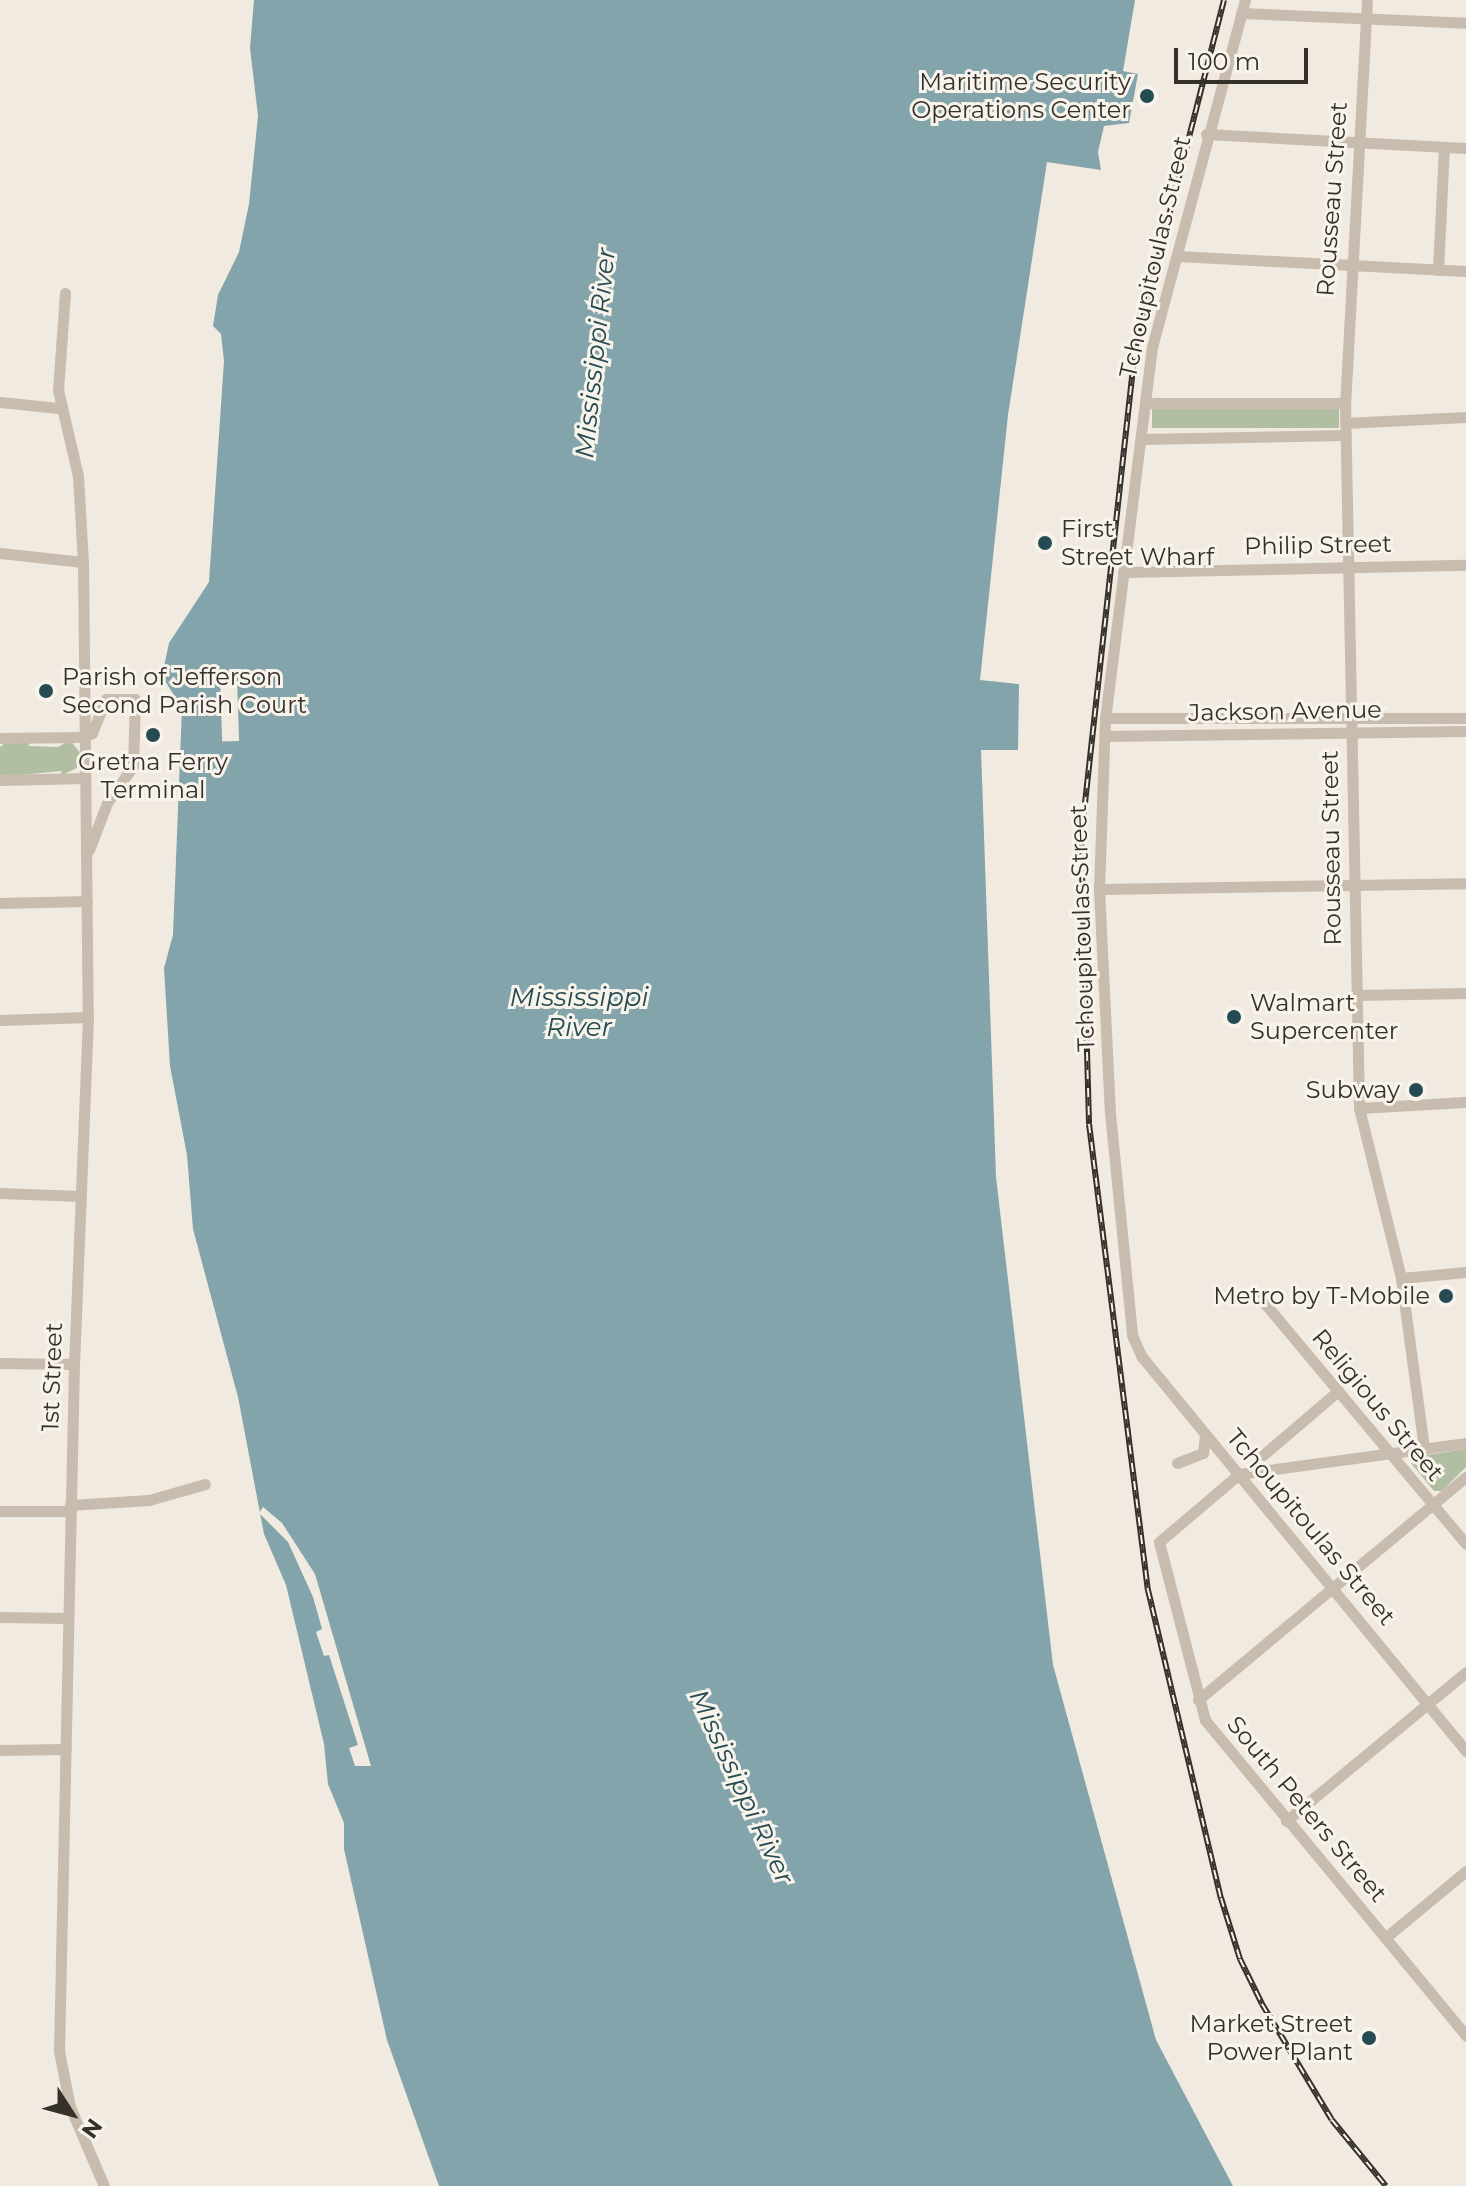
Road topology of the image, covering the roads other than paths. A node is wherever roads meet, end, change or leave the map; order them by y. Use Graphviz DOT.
graph roads {
  1 [pos="1245,0"];
  2 [pos="1367,0"];
  3 [pos="1241,13"];
  4 [pos="1366,18"];
  5 [pos="1466,23"];
  6 [pos="1206,134"];
  7 [pos="1359,141"];
  8 [pos="1444,147"];
  9 [pos="1466,148"];
  10 [pos="1178,256"];
  11 [pos="1349,266"];
  12 [pos="1438,270"];
  13 [pos="1466,271"];
  14 [pos="65,293"];
  15 [pos="0,402"];
  16 [pos="1145,403"];
  17 [pos="1345,403"];
  18 [pos="59,408"];
  19 [pos="1466,417"];
  20 [pos="1346,429"];
  21 [pos="1141,439"];
  22 [pos="0,553"];
  23 [pos="83,562"];
  24 [pos="1466,565"];
  25 [pos="1349,567"];
  26 [pos="1123,572"];
  27 [pos="1105,718"];
  28 [pos="1466,718"];
  29 [pos="1351,726"];
  30 [pos="1466,731"];
  31 [pos="1105,736"];
  32 [pos="83,737"];
  33 [pos="0,738"];
  34 [pos="84,778"];
  35 [pos="0,780"];
  36 [pos="86,857"];
  37 [pos="1466,883"];
  38 [pos="1354,884"];
  39 [pos="1099,889"];
  40 [pos="87,901"];
  41 [pos="0,903"];
  42 [pos="1466,993"];
  43 [pos="1356,995"];
  44 [pos="88,1017"];
  45 [pos="0,1020"];
  46 [pos="1466,1102"];
  47 [pos="1359,1108"];
  48 [pos="0,1193"];
  49 [pos="80,1196"];
  50 [pos="1466,1272"];
  51 [pos="1401,1278"];
  52 [pos="1257,1294"];
  53 [pos="0,1363"];
  54 [pos="74,1364"];
  55 [pos="1338,1391"];
  56 [pos="1205,1434"];
  57 [pos="1466,1443"];
  58 [pos="1424,1449"];
  59 [pos="1263,1455"];
  60 [pos="1392,1455"];
  61 [pos="1177,1463"];
  62 [pos="1239,1474"];
  63 [pos="1466,1477"];
  64 [pos="205,1484"];
  65 [pos="1434,1505"];
  66 [pos="70,1508"];
  67 [pos="0,1511"];
  68 [pos="1466,1544"];
  69 [pos="1333,1588"];
  70 [pos="0,1617"];
  71 [pos="67,1618"];
  72 [pos="1466,1672"];
  73 [pos="1198,1700"];
  74 [pos="1428,1704"];
  75 [pos="66,1749"];
  76 [pos="0,1750"];
  77 [pos="1466,1751"];
  78 [pos="1286,1821"];
  79 [pos="1466,1871"];
  80 [pos="1385,1938"];
  81 [pos="1466,2036"];
  82 [pos="104,2186"];
  1 -- 3 [label="street, Tchoupitoulas Street"];
  2 -- 4 [label="street, Rousseau Street"];
  3 -- 4 [label="street"];
  3 -- 6 [label="street, Tchoupitoulas Street"];
  4 -- 5 [label="street"];
  4 -- 7 [label="street, Rousseau Street"];
  6 -- 7 [label="street"];
  6 -- 10 [label="street, Tchoupitoulas Street"];
  7 -- 8 [label="street"];
  7 -- 11 [label="street, Rousseau Street"];
  8 -- 9 [label="street"];
  8 -- 12 [label="street"];
  10 -- 11 [label="street"];
  10 -- 16 [label="street, Tchoupitoulas Street"];
  11 -- 12 [label="street"];
  11 -- 17 [label="street, Rousseau Street"];
  12 -- 13 [label="street"];
  14 -- 18 [label="street, 1st Street"];
  15 -- 18 [label="street"];
  16 -- 17 [label="street"];
  16 -- 21 [label="street, Tchoupitoulas Street"];
  17 -- 20 [label="street, Rousseau Street"];
  18 -- 23 [label="street, 1st Street"];
  19 -- 20 [label="street"];
  20 -- 21 [label="street"];
  20 -- 25 [label="street, Rousseau Street"];
  21 -- 26 [label="street, Tchoupitoulas Street"];
  22 -- 23 [label="street"];
  23 -- 32 [label="street, 1st Street"];
  24 -- 25 [label="street, Philip Street"];
  25 -- 26 [label="street, Philip Street"];
  25 -- 29 [label="street, Rousseau Street"];
  26 -- 27 [label="street, Tchoupitoulas Street"];
  27 -- 29 [label="street, Jackson Avenue"];
  27 -- 31 [label="street, Tchoupitoulas Street"];
  28 -- 29 [label="street, Jackson Avenue"];
  29 -- 30 [label="street, Jackson Avenue"];
  29 -- 31 [label="street, Jackson Avenue"];
  29 -- 38 [label="street, Rousseau Street"];
  31 -- 39 [label="street, Tchoupitoulas Street"];
  32 -- 33 [label="street"];
  32 -- 34 [label="street, 1st Street"];
  32 -- 36 [label="street"];
  34 -- 35 [label="street"];
  34 -- 36 [label="street, 1st Street"];
  36 -- 40 [label="street, 1st Street"];
  37 -- 38 [label="street"];
  38 -- 39 [label="street"];
  38 -- 43 [label="street, Rousseau Street"];
  39 -- 56 [label="street, Tchoupitoulas Street"];
  40 -- 41 [label="street"];
  40 -- 44 [label="street, 1st Street"];
  42 -- 43 [label="street"];
  43 -- 47 [label="street, Rousseau Street"];
  44 -- 45 [label="street"];
  44 -- 49 [label="street, 1st Street"];
  46 -- 47 [label="street"];
  47 -- 51 [label="street, Rousseau Street"];
  48 -- 49 [label="street"];
  49 -- 54 [label="street, 1st Street"];
  50 -- 51 [label="street"];
  51 -- 58 [label="street, Rousseau Street"];
  52 -- 55 [label="street, Religious Street"];
  53 -- 54 [label="street"];
  54 -- 66 [label="street, 1st Street"];
  55 -- 59 [label="street"];
  55 -- 60 [label="street, Religious Street"];
  56 -- 61 [label="street"];
  56 -- 62 [label="street, Tchoupitoulas Street"];
  57 -- 58 [label="street"];
  58 -- 60 [label="street"];
  60 -- 62 [label="street"];
  60 -- 65 [label="street, Religious Street"];
  62 -- 69 [label="street, Tchoupitoulas Street"];
  62 -- 73 [label="street, South Peters Street"];
  63 -- 65 [label="street"];
  64 -- 66 [label="street"];
  65 -- 68 [label="street, Religious Street"];
  65 -- 69 [label="street"];
  66 -- 67 [label="street"];
  66 -- 71 [label="street, 1st Street"];
  69 -- 73 [label="street"];
  69 -- 74 [label="street, Tchoupitoulas Street"];
  70 -- 71 [label="street"];
  71 -- 75 [label="street, 1st Street"];
  72 -- 74 [label="street"];
  73 -- 78 [label="street, South Peters Street"];
  74 -- 77 [label="street, Tchoupitoulas Street"];
  74 -- 78 [label="street"];
  75 -- 76 [label="street"];
  75 -- 82 [label="street, 1st Street"];
  78 -- 80 [label="street, South Peters Street"];
  79 -- 80 [label="street"];
  80 -- 81 [label="street, South Peters Street"];
}
